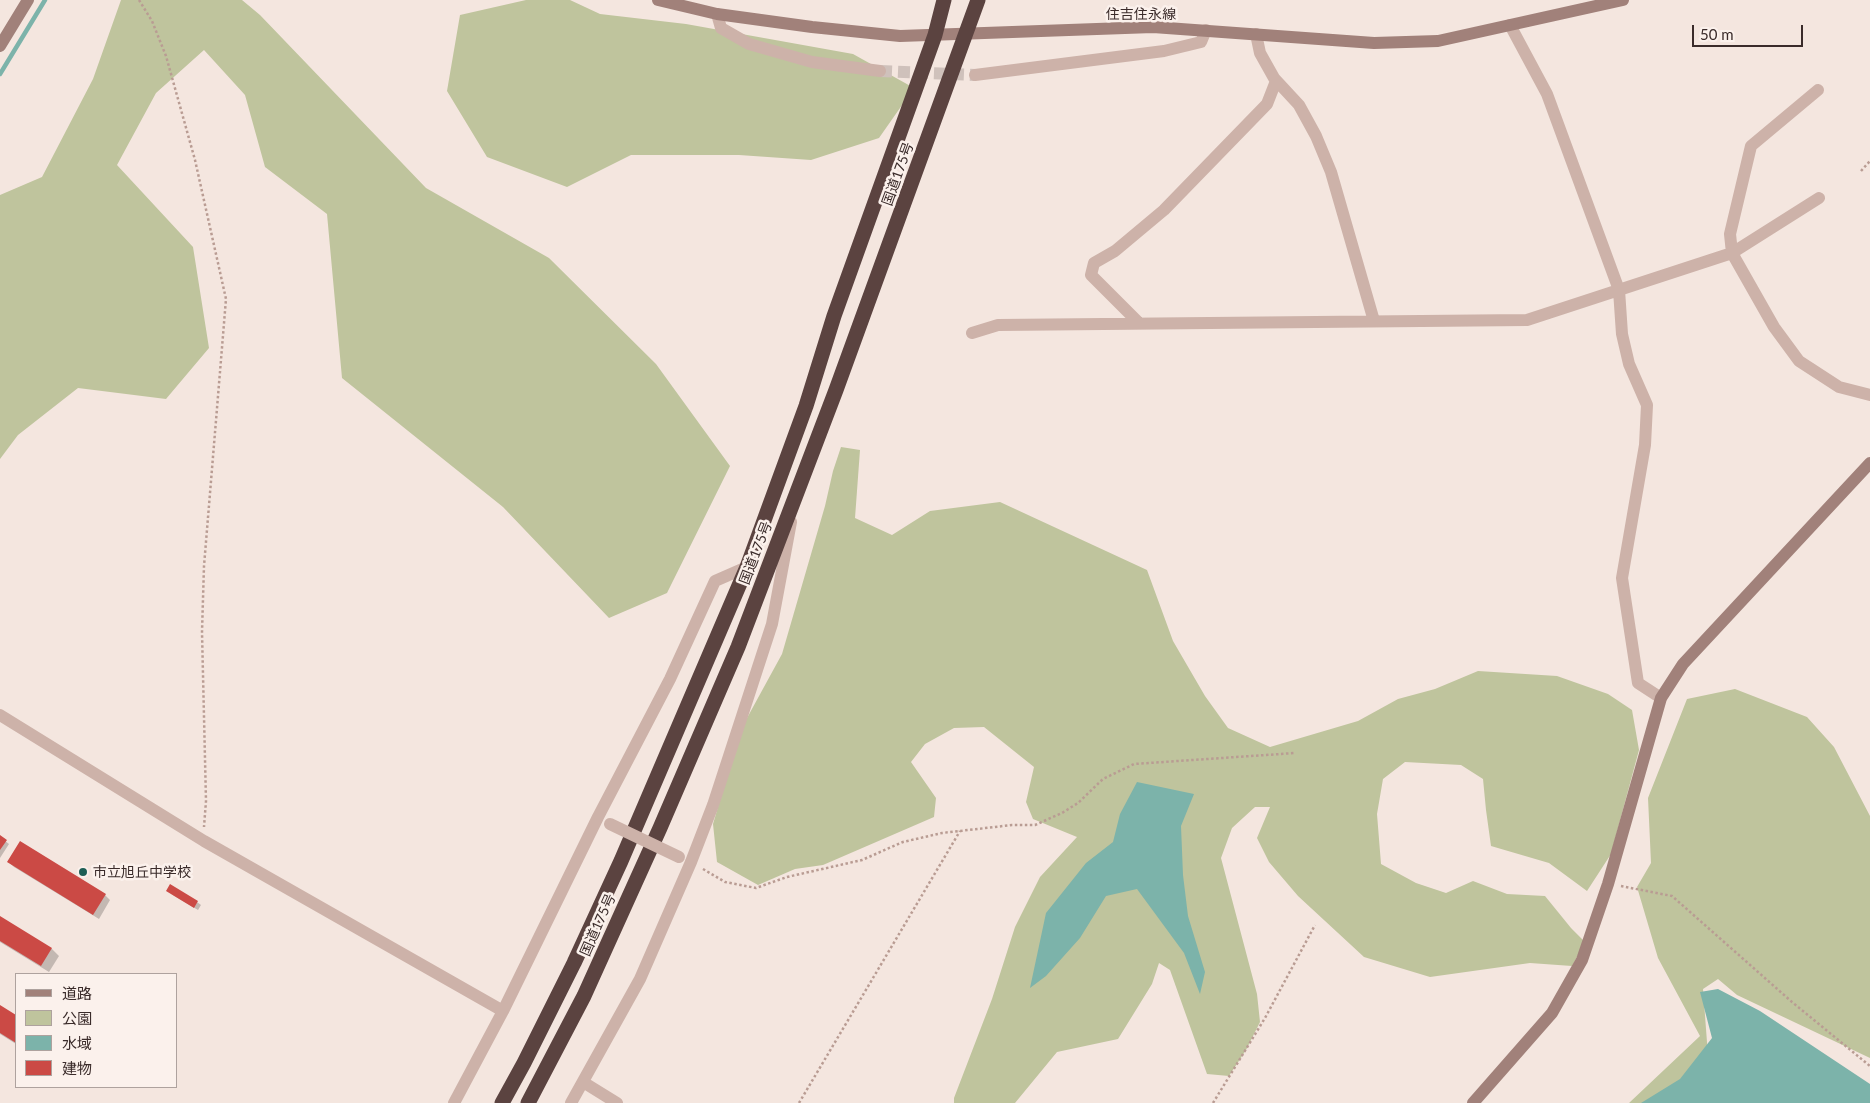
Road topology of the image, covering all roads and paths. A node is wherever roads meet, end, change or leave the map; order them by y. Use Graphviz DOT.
graph roads {
  1 [pos="28,0"];
  2 [pos="139,0"];
  3 [pos="658,0"];
  4 [pos="944,0"];
  5 [pos="978,0"];
  6 [pos="1623,0"];
  7 [pos="717,14"];
  8 [pos="1510,25"];
  9 [pos="1206,30"];
  10 [pos="967,34"];
  11 [pos="1256,34"];
  12 [pos="935,35"];
  13 [pos="0,46"];
  14 [pos="880,71"];
  15 [pos="975,75"];
  16 [pos="1276,81"];
  17 [pos="1818,90"];
  18 [pos="1870,161"];
  19 [pos="1861,171"];
  20 [pos="1819,198"];
  21 [pos="1732,253"];
  22 [pos="1619,290"];
  23 [pos="1374,321"];
  24 [pos="1139,323"];
  25 [pos="972,333"];
  26 [pos="1870,395"];
  27 [pos="1870,463"];
  28 [pos="796,491"];
  29 [pos="747,567"];
  30 [pos="1661,698"];
  31 [pos="0,715"];
  32 [pos="1295,754"];
  33 [pos="598,816"];
  34 [pos="960,831"];
  35 [pos="204,841"];
  36 [pos="685,859"];
  37 [pos="1608,884"];
  38 [pos="1315,925"];
  39 [pos="503,1011"];
  40 [pos="1870,1066"];
  41 [pos="583,1082"];
  42 [pos="454,1103"];
  43 [pos="502,1103"];
  44 [pos="528,1103"];
  45 [pos="571,1103"];
  46 [pos="617,1103"];
  47 [pos="799,1103"];
  48 [pos="1213,1103"];
  49 [pos="1474,1103"];
  1 -- 13 [label="main road"];
  2 -- 35 [label="path"];
  3 -- 7 [label="main road, 住吉住永線"];
  4 -- 12 [label="highway, 国道175号"];
  5 -- 10 [label="highway, 国道175号"];
  6 -- 8 [label="main road, 住吉住永線"];
  7 -- 12 [label="main road, 住吉住永線"];
  7 -- 14 [label="street"];
  8 -- 11 [label="main road, 住吉住永線"];
  8 -- 22 [label="street"];
  9 -- 10 [label="main road, 住吉住永線"];
  9 -- 11 [label="main road, 住吉住永線"];
  9 -- 15 [label="street"];
  10 -- 12 [label="main road, 住吉住永線"];
  10 -- 28 [label="highway, 国道175号"];
  11 -- 16 [label="street"];
  12 -- 29 [label="highway, 国道175号"];
  16 -- 23 [label="street"];
  16 -- 24 [label="street"];
  17 -- 21 [label="street"];
  18 -- 19 [label="path"];
  20 -- 21 [label="street"];
  21 -- 22 [label="street"];
  21 -- 26 [label="street"];
  22 -- 23 [label="street"];
  22 -- 30 [label="street"];
  23 -- 24 [label="street"];
  24 -- 25 [label="street"];
  27 -- 30 [label="main road"];
  28 -- 36 [label="street"];
  28 -- 44 [label="highway, 国道175号"];
  29 -- 33 [label="street"];
  29 -- 43 [label="highway, 国道175号"];
  30 -- 37 [label="main road"];
  31 -- 35 [label="street"];
  32 -- 34 [label="path"];
  33 -- 36 [label="street, bridge"];
  33 -- 39 [label="street"];
  34 -- 36 [label="path"];
  34 -- 47 [label="path"];
  35 -- 39 [label="street"];
  36 -- 41 [label="street"];
  37 -- 40 [label="path"];
  37 -- 49 [label="main road"];
  38 -- 48 [label="path"];
  39 -- 42 [label="street"];
  41 -- 45 [label="street"];
  41 -- 46 [label="street"];
}
